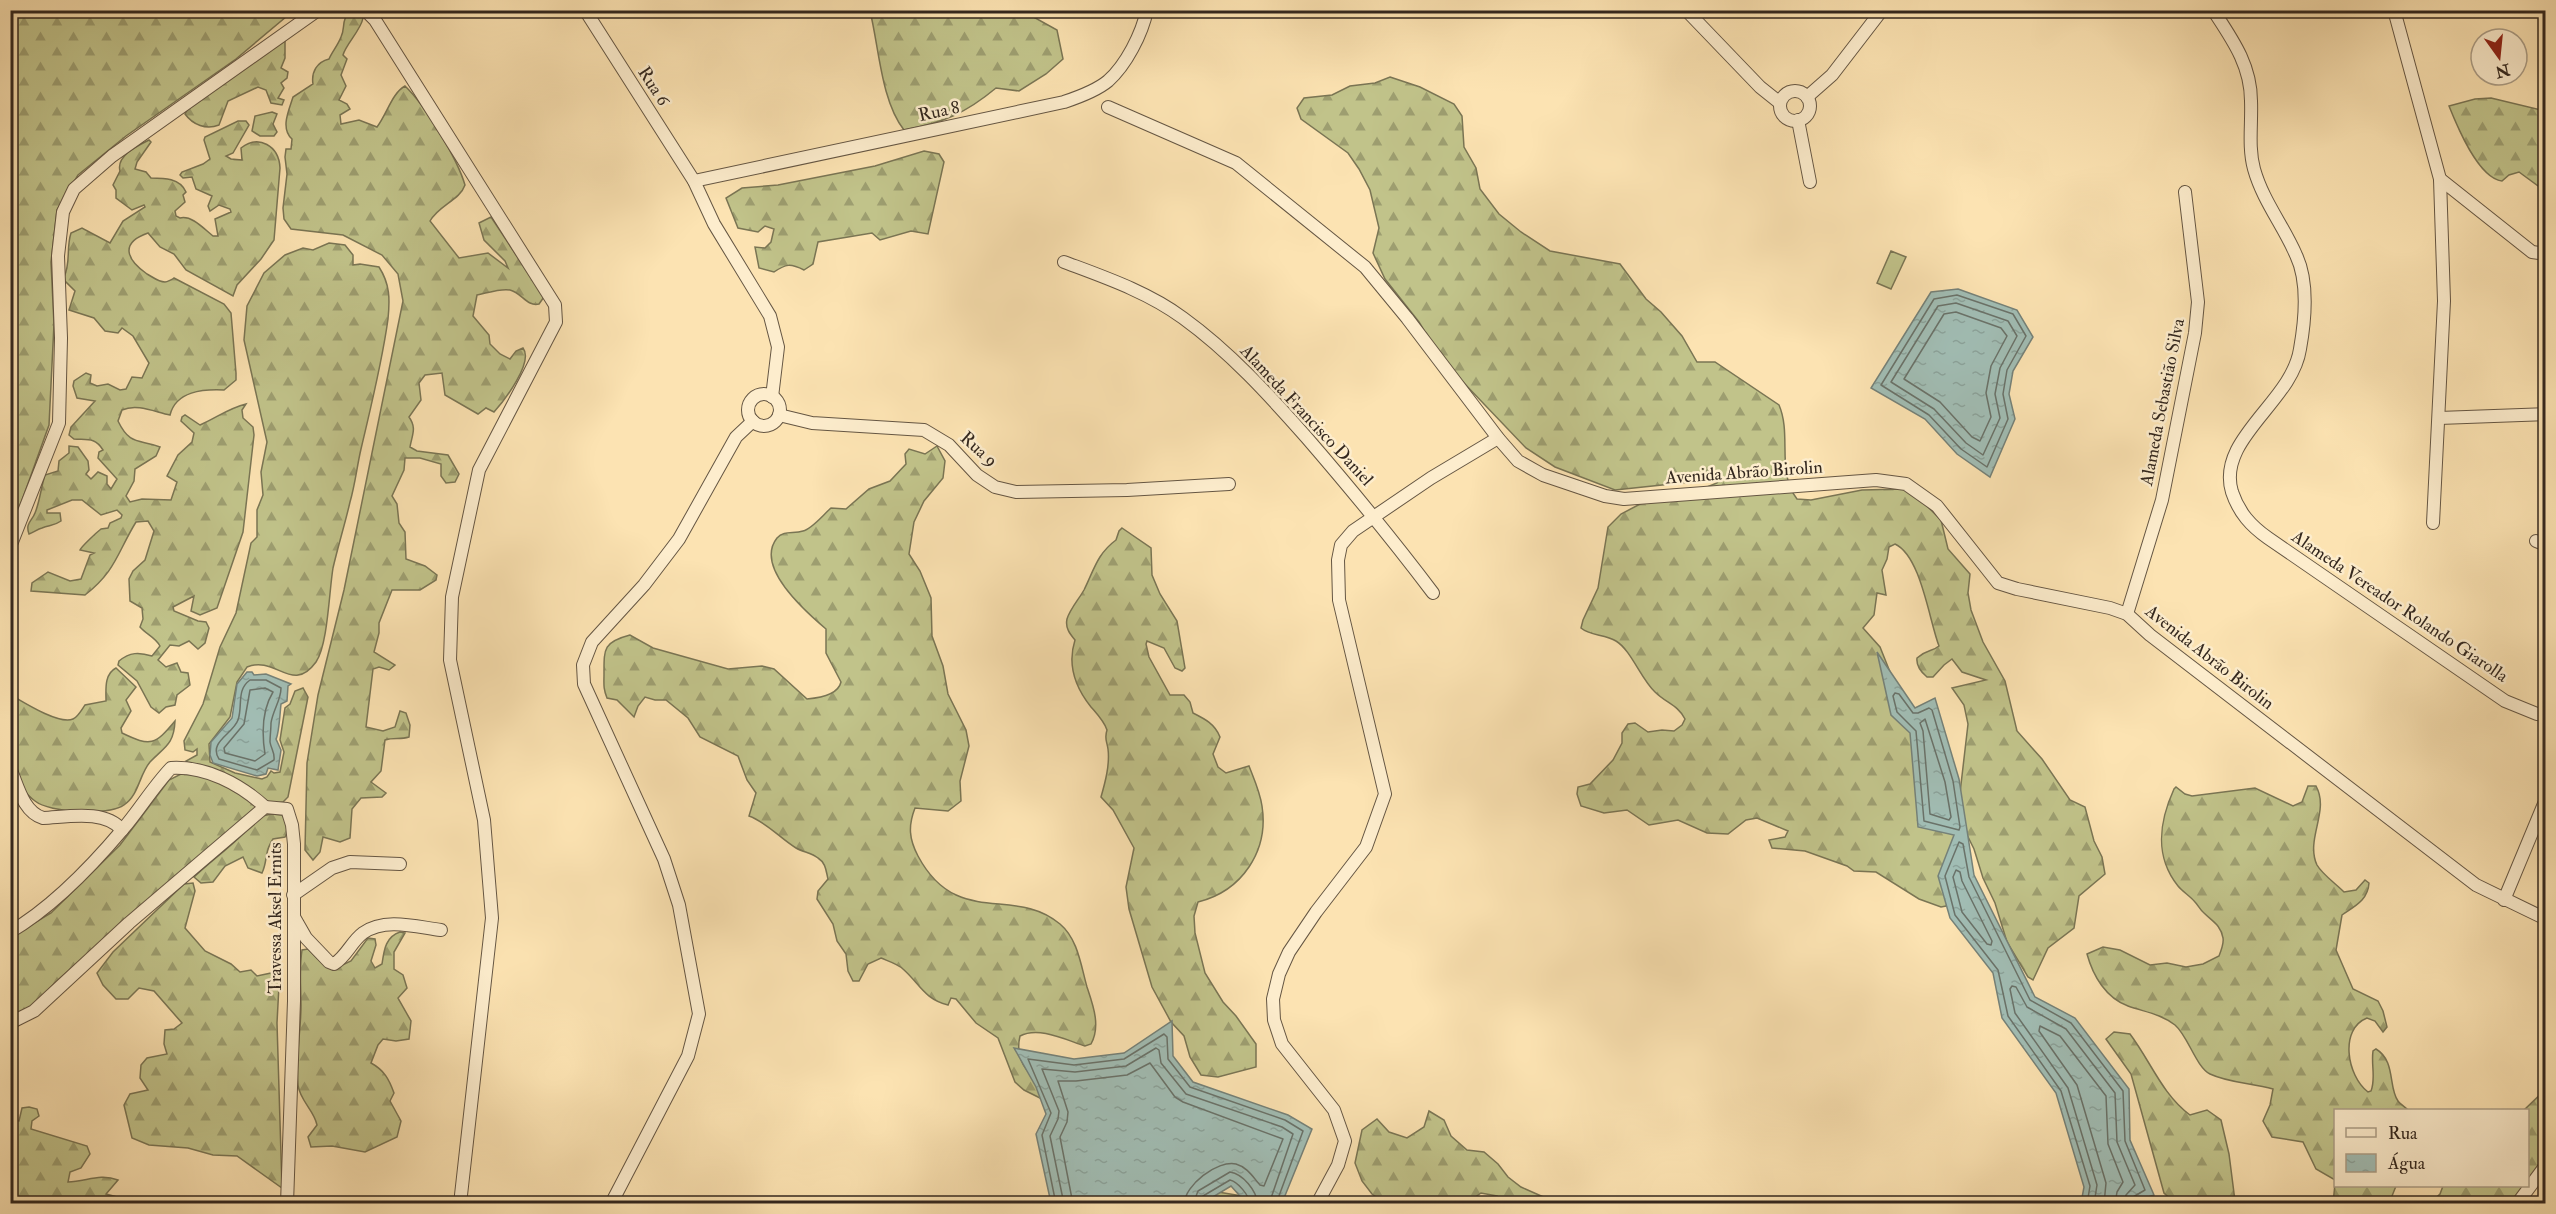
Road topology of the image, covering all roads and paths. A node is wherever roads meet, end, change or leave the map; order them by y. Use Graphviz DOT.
graph roads {
  1 [pos="318,10"];
  2 [pos="365,10"];
  3 [pos="585,10"];
  4 [pos="1147,10"];
  5 [pos="1686,10"];
  6 [pos="1882,10"];
  7 [pos="2213,10"];
  8 [pos="2394,10"];
  9 [pos="1807,97"];
  10 [pos="1780,103"];
  11 [pos="1108,107"];
  12 [pos="1798,120"];
  13 [pos="2440,179"];
  14 [pos="694,181"];
  15 [pos="1810,182"];
  16 [pos="2185,192"];
  17 [pos="2546,254"];
  18 [pos="1064,262"];
  19 [pos="772,396"];
  20 [pos="2546,414"];
  21 [pos="779,416"];
  22 [pos="2439,418"];
  23 [pos="753,421"];
  24 [pos="1498,438"];
  25 [pos="1229,484"];
  26 [pos="1375,516"];
  27 [pos="2433,523"];
  28 [pos="10,547"];
  29 [pos="1433,593"];
  30 [pos="2127,614"];
  31 [pos="2546,715"];
  32 [pos="10,768"];
  33 [pos="2546,799"];
  34 [pos="265,807"];
  35 [pos="2543,814"];
  36 [pos="122,830"];
  37 [pos="400,864"];
  38 [pos="293,895"];
  39 [pos="2504,900"];
  40 [pos="293,916"];
  41 [pos="2546,919"];
  42 [pos="441,930"];
  43 [pos="10,932"];
  44 [pos="10,1023"];
  45 [pos="2546,1165"];
  46 [pos="287,1203"];
  47 [pos="460,1203"];
  48 [pos="611,1203"];
  49 [pos="1317,1203"];
  50 [pos="2517,1203"];
  1 -- 28 [label="street"];
  2 -- 47 [label="street"];
  3 -- 14 [label="street, Rua 6"];
  4 -- 14 [label="street, Rua 8"];
  5 -- 10 [label="street"];
  6 -- 9 [label="street"];
  7 -- 31 [label="street, Alameda Vereador Rolando Giarolla"];
  8 -- 13 [label="street"];
  9 -- 10 [label="street"];
  9 -- 12 [label="street"];
  10 -- 12 [label="street"];
  11 -- 24 [label="street, Avenida Abrão Birolin"];
  12 -- 15 [label="street"];
  13 -- 17 [label="street"];
  13 -- 22 [label="street"];
  14 -- 19 [label="street, Rua 6"];
  16 -- 30 [label="street, Alameda Sebastião Silva"];
  18 -- 26 [label="street, Alameda Francisco Daniel"];
  19 -- 21 [label="street"];
  19 -- 23 [label="street"];
  20 -- 22 [label="street"];
  21 -- 23 [label="street"];
  21 -- 25 [label="street, Rua 9"];
  22 -- 27 [label="street"];
  23 -- 48 [label="street"];
  24 -- 26 [label="street"];
  24 -- 30 [label="street, Avenida Abrão Birolin"];
  26 -- 29 [label="street, Alameda Francisco Daniel"];
  26 -- 49 [label="street"];
  30 -- 39 [label="street, Avenida Abrão Birolin"];
  32 -- 36 [label="street"];
  33 -- 35 [label="street"];
  34 -- 36 [label="street"];
  34 -- 38 [label="street, Travessa Aksel Ernits"];
  34 -- 44 [label="street, Travessa Aksel Ernits"];
  35 -- 39 [label="street"];
  36 -- 43 [label="street"];
  37 -- 38 [label="street"];
  38 -- 40 [label="street, Travessa Aksel Ernits"];
  39 -- 41 [label="street, Avenida Abrão Birolin"];
  40 -- 42 [label="street"];
  40 -- 46 [label="street, Travessa Aksel Ernits"];
  45 -- 50 [label="street"];
}
